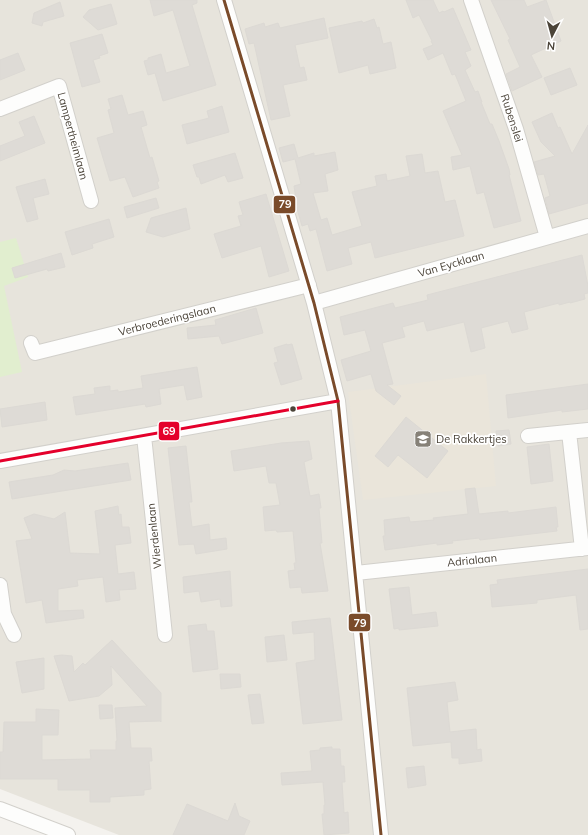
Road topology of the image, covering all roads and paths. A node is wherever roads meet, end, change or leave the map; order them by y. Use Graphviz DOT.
graph roads {
  1 [pos="224,0"];
  2 [pos="471,0"];
  3 [pos="0,109"];
  4 [pos="91,201"];
  5 [pos="588,226"];
  6 [pos="547,237"];
  7 [pos="309,285"];
  8 [pos="314,303"];
  9 [pos="31,343"];
  10 [pos="338,401"];
  11 [pos="588,430"];
  12 [pos="569,432"];
  13 [pos="144,436"];
  14 [pos="528,436"];
  15 [pos="0,461"];
  16 [pos="585,549"];
  17 [pos="356,572"];
  18 [pos="0,585"];
  19 [pos="165,635"];
  20 [pos="14,636"];
  21 [pos="0,809"];
  22 [pos="68,835"];
  23 [pos="381,835"];
  1 -- 7 [label="street"];
  2 -- 6 [label="street, Rubenslei"];
  3 -- 4 [label="street, Lampertheimlaan"];
  5 -- 6 [label="street, Van Eycklaan"];
  6 -- 8 [label="street, Van Eycklaan"];
  7 -- 8 [label="street"];
  7 -- 9 [label="street, Verbroederingslaan"];
  8 -- 10 [label="street"];
  10 -- 13 [label="street"];
  10 -- 17 [label="street"];
  11 -- 12 [label="street"];
  12 -- 14 [label="street"];
  12 -- 16 [label="street"];
  13 -- 15 [label="street"];
  13 -- 19 [label="street, Wierdenlaan"];
  16 -- 17 [label="street, Adrialaan"];
  17 -- 23 [label="street"];
  18 -- 20 [label="street"];
  21 -- 22 [label="street"];
}
